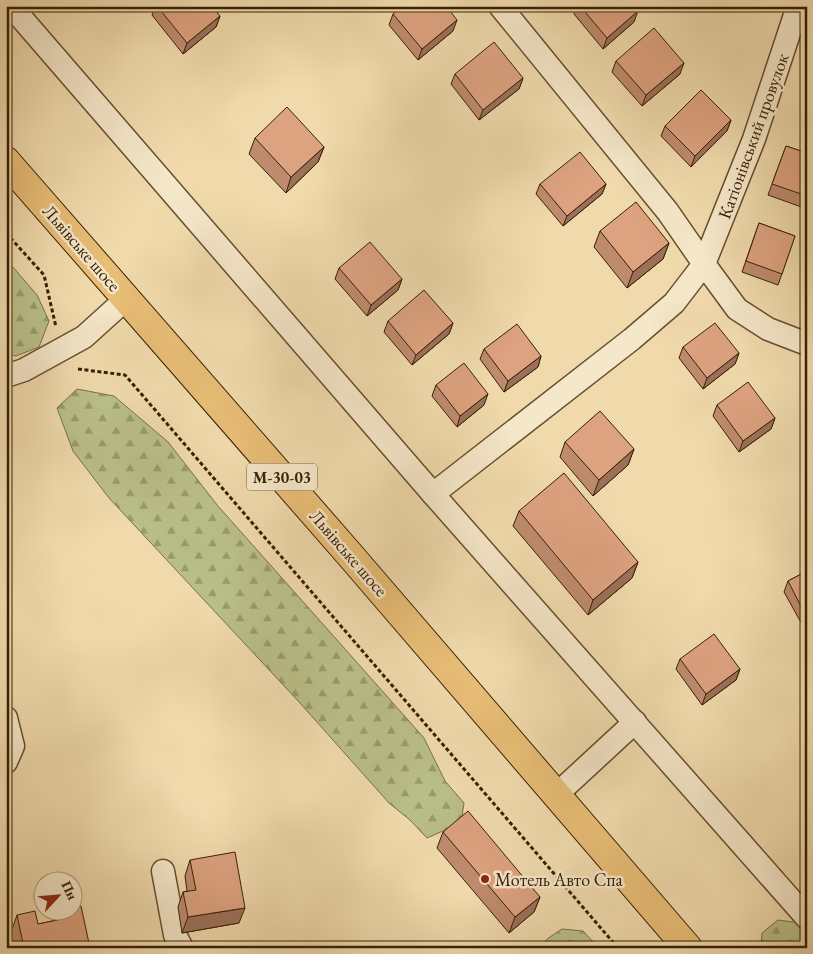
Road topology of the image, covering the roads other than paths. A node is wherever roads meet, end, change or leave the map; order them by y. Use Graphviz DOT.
graph roads {
  1 [pos="11,6"];
  2 [pos="500,6"];
  3 [pos="798,6"];
  4 [pos="6,161"];
  5 [pos="704,264"];
  6 [pos="126,298"];
  7 [pos="807,344"];
  8 [pos="15,373"];
  9 [pos="6,384"];
  10 [pos="433,494"];
  11 [pos="6,718"];
  12 [pos="634,722"];
  13 [pos="6,762"];
  14 [pos="556,795"];
  15 [pos="163,871"];
  16 [pos="807,918"];
  17 [pos="182,948"];
  18 [pos="688,948"];
  1 -- 10 [label="street"];
  2 -- 5 [label="street"];
  3 -- 5 [label="street, Катіонівський провулок"];
  4 -- 6 [label="main road, Львівське шосе / М-30-03"];
  5 -- 7 [label="street"];
  5 -- 10 [label="street, Катіонівський провулок"];
  6 -- 8 [label="street"];
  6 -- 14 [label="main road, Львівське шосе / М-30-03"];
  8 -- 9 [label="street"];
  10 -- 12 [label="street"];
  11 -- 13 [label="street"];
  12 -- 14 [label="street"];
  12 -- 16 [label="street"];
  14 -- 18 [label="main road, Львівське шосе / М-30-03"];
  15 -- 17 [label="street"];
}
